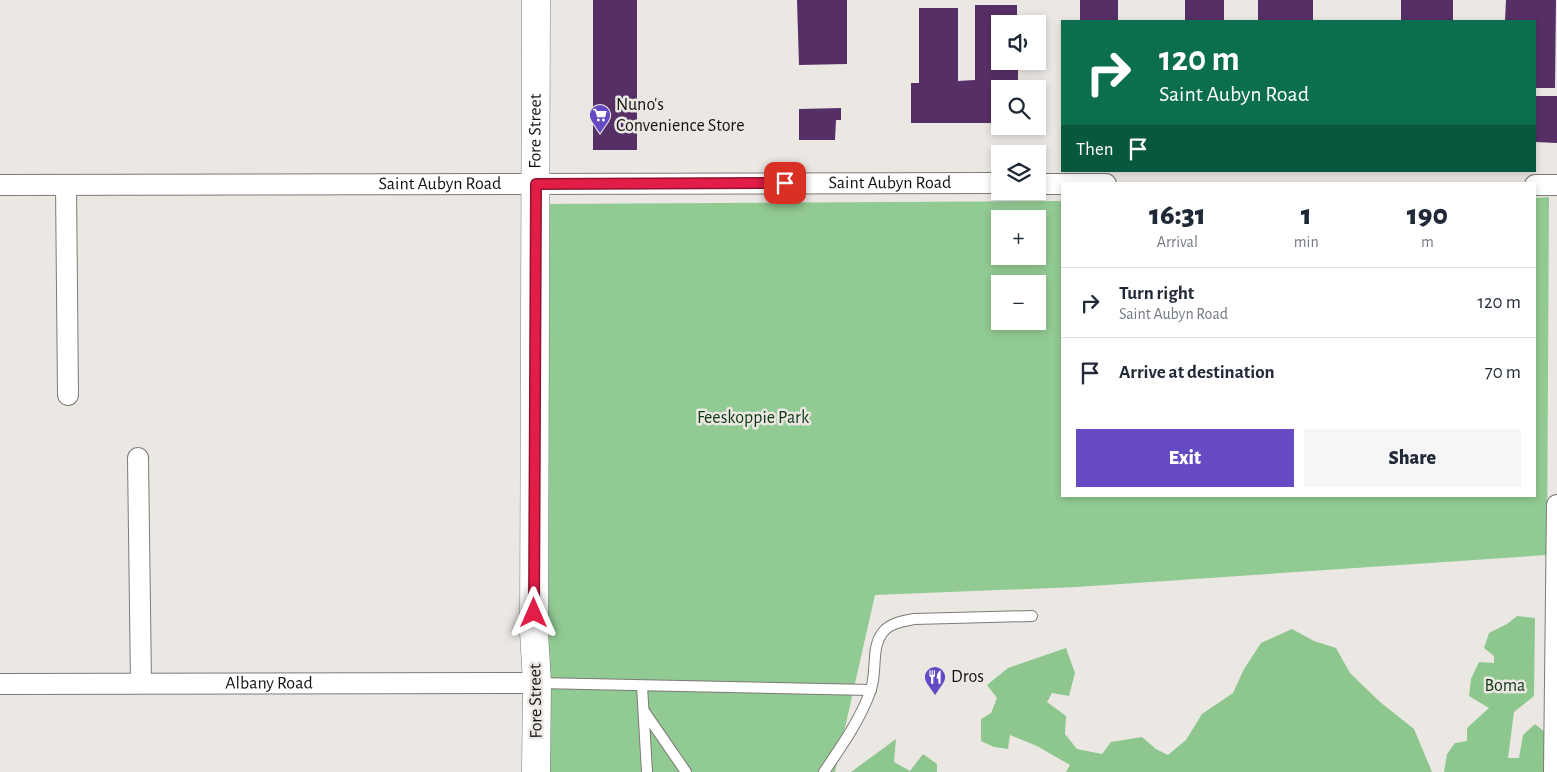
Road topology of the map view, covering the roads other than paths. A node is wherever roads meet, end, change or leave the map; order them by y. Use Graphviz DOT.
graph roads {
  1 [pos="536,0"];
  2 [pos="536,184"];
  3 [pos="991,184"];
  4 [pos="1046,184"];
  5 [pos="1061,184"];
  6 [pos="0,185"];
  7 [pos="66,185"];
  8 [pos="1536,185"];
  9 [pos="1557,185"];
  10 [pos="68,395"];
  11 [pos="138,458"];
  12 [pos="1557,505"];
  13 [pos="1032,616"];
  14 [pos="537,683"];
  15 [pos="0,684"];
  16 [pos="141,684"];
  17 [pos="642,686"];
  18 [pos="871,690"];
  19 [pos="643,709"];
  20 [pos="536,772"];
  21 [pos="648,772"];
  22 [pos="686,772"];
  23 [pos="824,772"];
  24 [pos="1554,772"];
  1 -- 2 [label="street, Fore Street"];
  2 -- 3 [label="street, Saint Aubyn Road"];
  2 -- 7 [label="street, Saint Aubyn Road"];
  2 -- 14 [label="street, Fore Street"];
  4 -- 5 [label="street"];
  6 -- 7 [label="street, Saint Aubyn Road"];
  7 -- 10 [label="street"];
  8 -- 9 [label="street"];
  11 -- 16 [label="street"];
  12 -- 24 [label="street"];
  13 -- 18 [label="lane"];
  14 -- 16 [label="street, Albany Road"];
  14 -- 17 [label="lane"];
  14 -- 20 [label="street, Fore Street"];
  15 -- 16 [label="street, Albany Road"];
  17 -- 18 [label="lane"];
  17 -- 19 [label="lane"];
  18 -- 23 [label="lane"];
  19 -- 21 [label="lane"];
  19 -- 22 [label="lane"];
}
